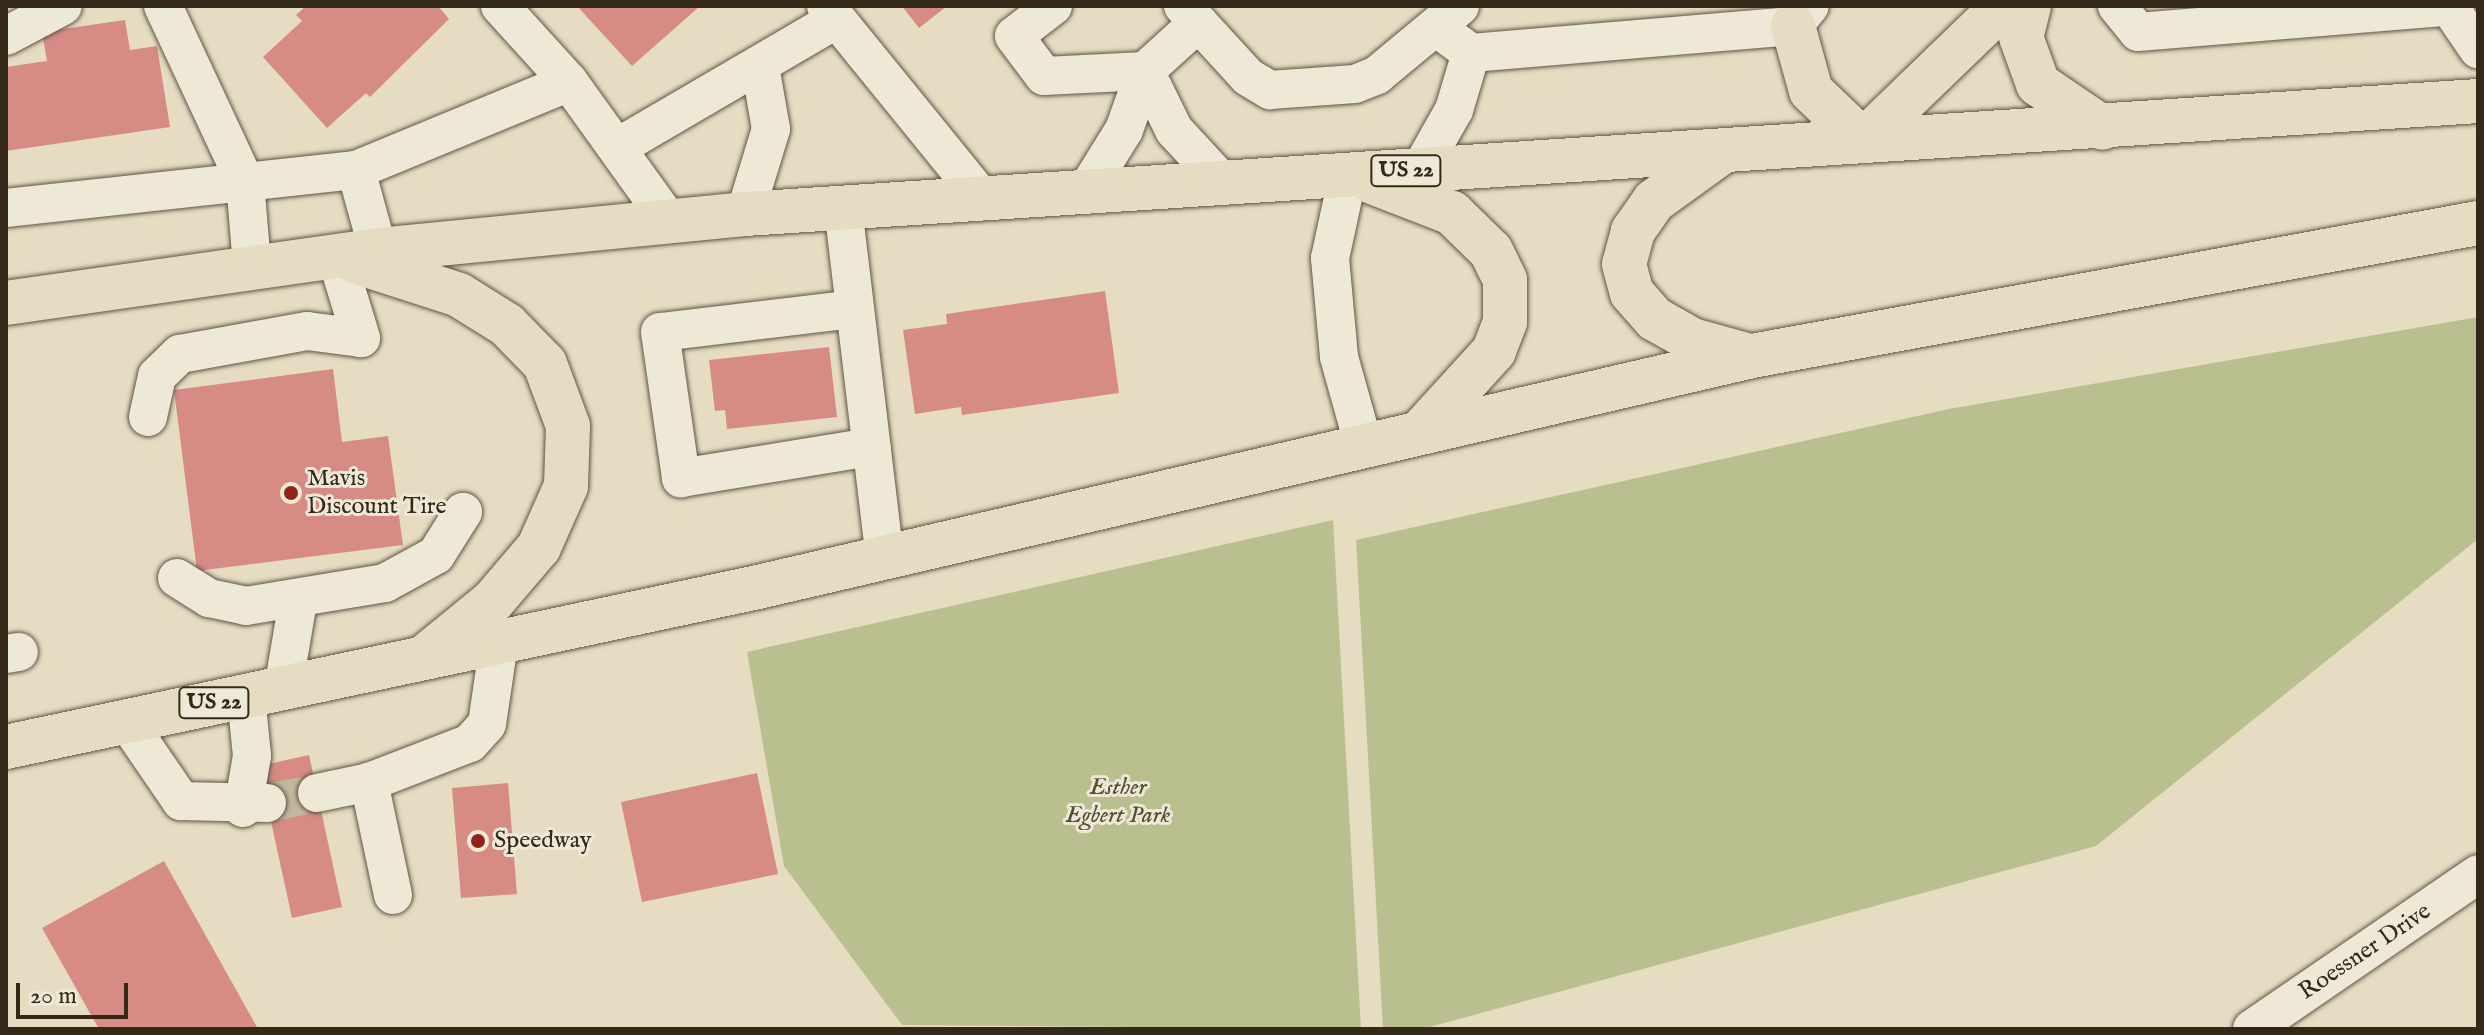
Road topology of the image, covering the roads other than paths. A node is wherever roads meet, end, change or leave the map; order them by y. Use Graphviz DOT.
graph roads {
  1 [pos="63,6"];
  2 [pos="163,6"];
  3 [pos="500,6"];
  4 [pos="1053,6"];
  5 [pos="2003,6"];
  6 [pos="2029,6"];
  7 [pos="2117,6"];
  8 [pos="2453,7"];
  9 [pos="830,13"];
  10 [pos="1190,14"];
  11 [pos="1801,16"];
  12 [pos="1448,17"];
  13 [pos="6,36"];
  14 [pos="2478,49"];
  15 [pos="1471,53"];
  16 [pos="760,66"];
  17 [pos="1145,71"];
  18 [pos="569,82"];
  19 [pos="2478,101"];
  20 [pos="2103,128"];
  21 [pos="1863,141"];
  22 [pos="618,147"];
  23 [pos="1724,151"];
  24 [pos="356,170"];
  25 [pos="1420,170"];
  26 [pos="1348,175"];
  27 [pos="245,182"];
  28 [pos="1223,183"];
  29 [pos="1086,191"];
  30 [pos="982,198"];
  31 [pos="843,207"];
  32 [pos="6,208"];
  33 [pos="745,214"];
  34 [pos="669,221"];
  35 [pos="2478,223"];
  36 [pos="357,253"];
  37 [pos="252,266"];
  38 [pos="6,303"];
  39 [pos="854,309"];
  40 [pos="1752,356"];
  41 [pos="148,417"];
  42 [pos="1422,430"];
  43 [pos="1363,443"];
  44 [pos="871,447"];
  45 [pos="463,512"];
  46 [pos="885,557"];
  47 [pos="177,578"];
  48 [pos="298,601"];
  49 [pos="499,643"];
  50 [pos="422,659"];
  51 [pos="264,693"];
  52 [pos="127,722"];
  53 [pos="6,747"];
  54 [pos="369,782"];
  55 [pos="317,793"];
  56 [pos="2478,874"];
  57 [pos="393,895"];
  58 [pos="2252,1029"];
  1 -- 13 [label="street"];
  2 -- 27 [label="street"];
  3 -- 18 [label="street"];
  4 -- 17 [label="street"];
  5 -- 21 [label="highway"];
  6 -- 20 [label="highway"];
  7 -- 8 [label="street"];
  8 -- 14 [label="street"];
  9 -- 16 [label="street"];
  9 -- 30 [label="street"];
  10 -- 12 [label="street"];
  10 -- 17 [label="street"];
  11 -- 15 [label="street"];
  11 -- 21 [label="highway"];
  12 -- 15 [label="street"];
  15 -- 25 [label="street"];
  16 -- 22 [label="street"];
  16 -- 33 [label="street"];
  17 -- 28 [label="street"];
  17 -- 29 [label="street"];
  18 -- 22 [label="street"];
  18 -- 24 [label="street"];
  19 -- 20 [label="highway, US 22"];
  20 -- 21 [label="highway, US 22"];
  21 -- 23 [label="highway, US 22"];
  22 -- 34 [label="street"];
  23 -- 25 [label="highway, US 22"];
  23 -- 40 [label="highway"];
  24 -- 27 [label="street"];
  24 -- 36 [label="street"];
  25 -- 26 [label="highway, US 22"];
  26 -- 28 [label="highway, US 22"];
  26 -- 42 [label="highway"];
  26 -- 43 [label="street"];
  27 -- 32 [label="street"];
  27 -- 37 [label="street"];
  28 -- 29 [label="highway, US 22"];
  29 -- 30 [label="highway, US 22"];
  30 -- 31 [label="highway, US 22"];
  31 -- 33 [label="highway, US 22"];
  31 -- 39 [label="street"];
  33 -- 34 [label="highway, US 22"];
  34 -- 36 [label="highway, US 22"];
  35 -- 40 [label="highway, US 22"];
  36 -- 37 [label="highway, US 22"];
  36 -- 41 [label="street"];
  36 -- 50 [label="highway"];
  37 -- 38 [label="highway, US 22"];
  39 -- 44 [label="street"];
  39 -- 44 [label="street"];
  40 -- 42 [label="highway, US 22"];
  42 -- 43 [label="highway, US 22"];
  43 -- 46 [label="highway, US 22"];
  44 -- 46 [label="street"];
  45 -- 48 [label="street"];
  46 -- 49 [label="highway, US 22"];
  47 -- 48 [label="street"];
  48 -- 51 [label="street"];
  49 -- 50 [label="highway, US 22"];
  49 -- 54 [label="street"];
  50 -- 51 [label="highway, US 22"];
  51 -- 52 [label="highway, US 22"];
  51 -- 52 [label="street"];
  52 -- 53 [label="highway, US 22"];
  54 -- 55 [label="street"];
  54 -- 57 [label="street"];
  56 -- 58 [label="street, Roessner Drive"];
}
